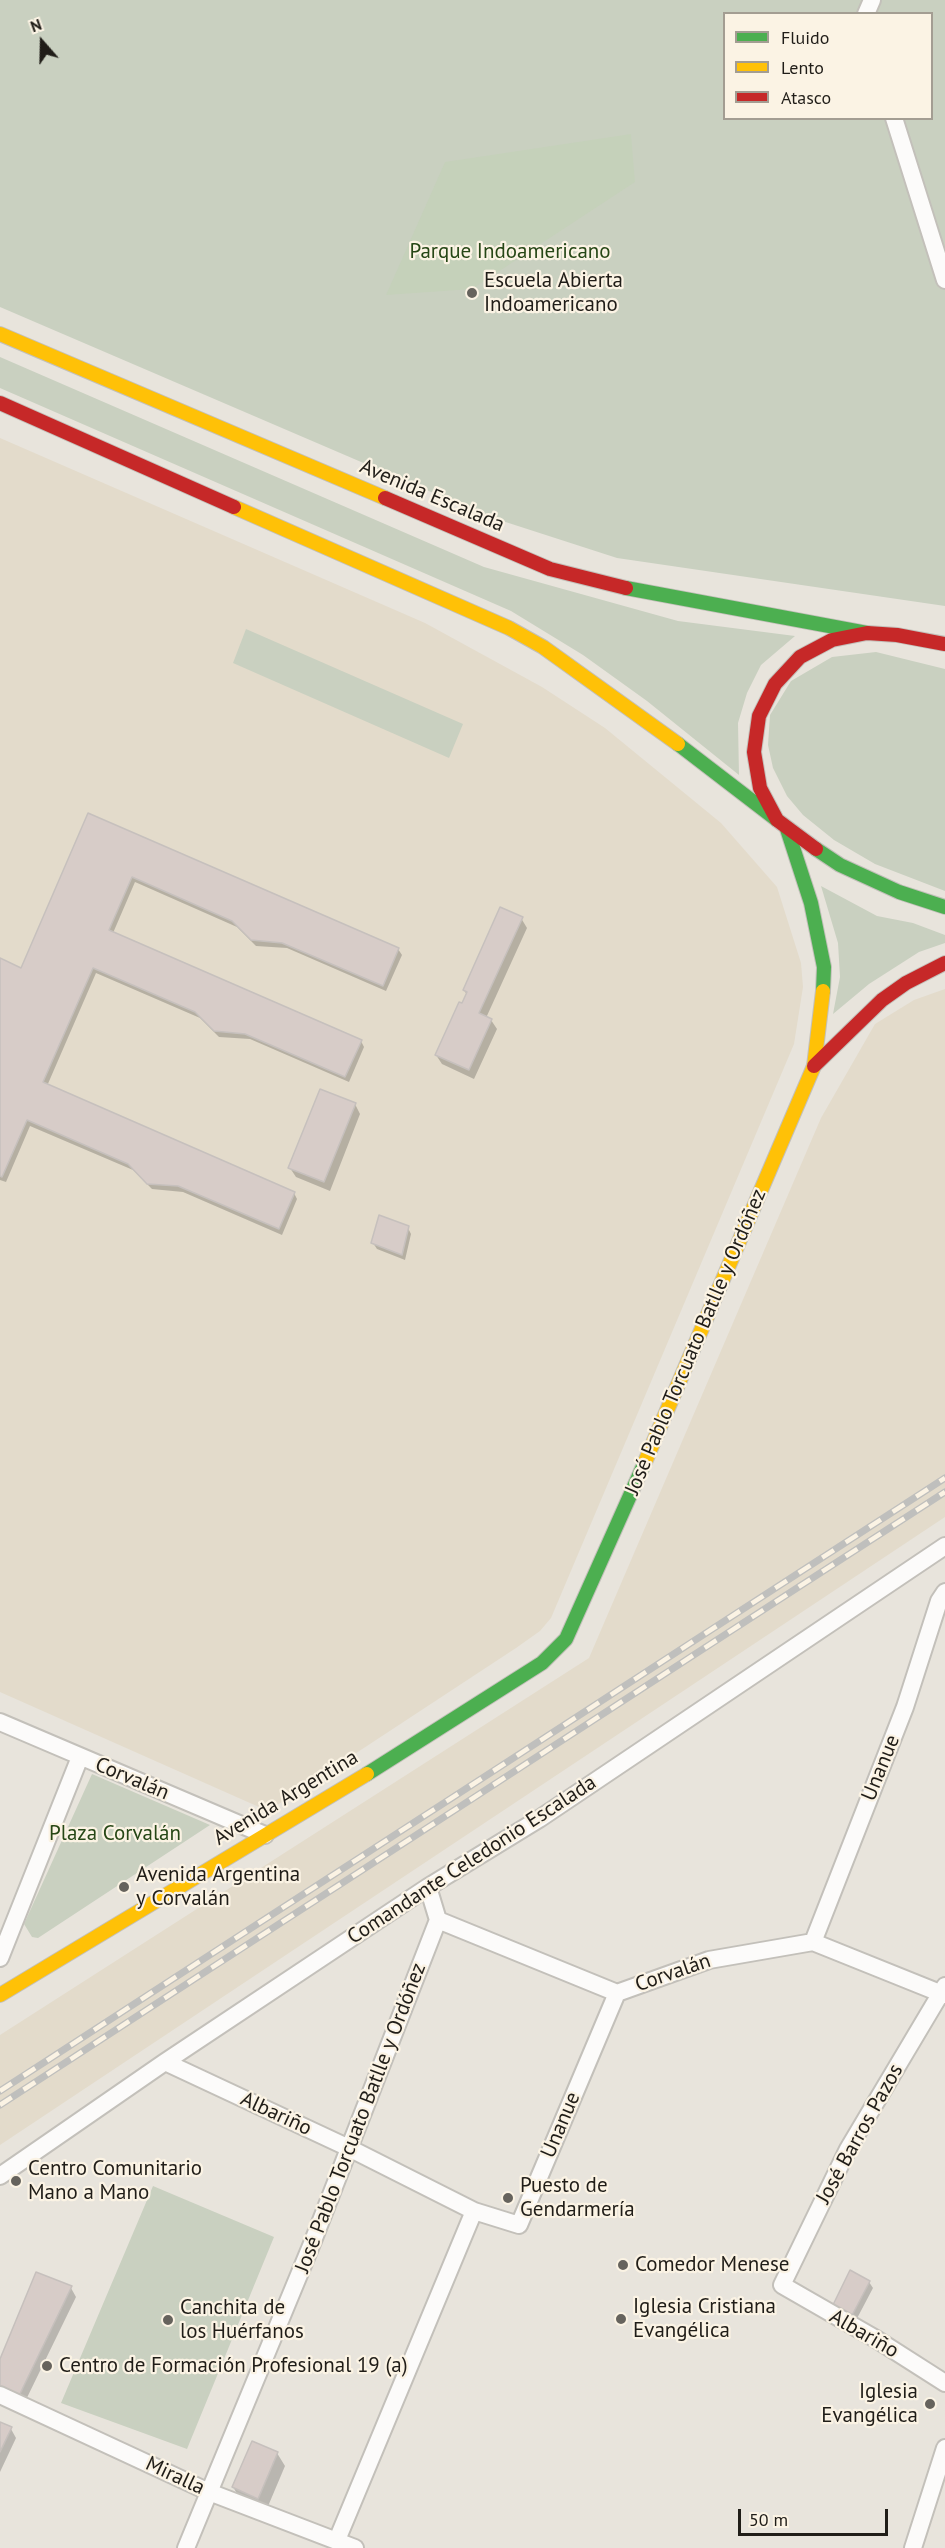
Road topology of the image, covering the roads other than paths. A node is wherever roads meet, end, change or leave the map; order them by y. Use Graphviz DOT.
graph roads {
  1 [pos="895,120"];
  2 [pos="945,280"];
  3 [pos="0,334"];
  4 [pos="0,403"];
  5 [pos="867,633"];
  6 [pos="945,634"];
  7 [pos="927,639"];
  8 [pos="945,644"];
  9 [pos="782,824"];
  10 [pos="945,907"];
  11 [pos="945,963"];
  12 [pos="814,1066"];
  13 [pos="945,1546"];
  14 [pos="945,1592"];
  15 [pos="577,1618"];
  16 [pos="0,1722"];
  17 [pos="80,1757"];
  18 [pos="266,1835"];
  19 [pos="428,1887"];
  20 [pos="438,1920"];
  21 [pos="813,1942"];
  22 [pos="0,1958"];
  23 [pos="943,1992"];
  24 [pos="617,1993"];
  25 [pos="0,1995"];
  26 [pos="165,2062"];
  27 [pos="349,2148"];
  28 [pos="0,2176"];
  29 [pos="474,2211"];
  30 [pos="519,2225"];
  31 [pos="782,2285"];
  32 [pos="945,2383"];
  33 [pos="0,2395"];
  34 [pos="945,2448"];
  35 [pos="209,2492"];
  36 [pos="337,2540"];
  37 [pos="186,2548"];
  38 [pos="355,2548"];
  39 [pos="913,2548"];
  1 -- 2 [label="street"];
  3 -- 5 [label="main road, Avenida Escalada"];
  4 -- 9 [label="main road"];
  5 -- 7 [label="main road"];
  5 -- 9 [label="main road, José Pablo Torcuato Batlle y Ordóñez"];
  6 -- 7 [label="street"];
  7 -- 8 [label="main road"];
  9 -- 10 [label="main road"];
  9 -- 12 [label="main road, José Pablo Torcuato Batlle y Ordóñez"];
  11 -- 12 [label="main road, José Pablo Torcuato Batlle y Ordóñez"];
  12 -- 15 [label="main road, José Pablo Torcuato Batlle y Ordóñez"];
  13 -- 19 [label="street, Comandante Celedonio Escalada"];
  14 -- 21 [label="street, Unanue"];
  15 -- 18 [label="main road, Avenida Argentina"];
  16 -- 17 [label="street, Corvalán"];
  17 -- 18 [label="street, Corvalán"];
  17 -- 22 [label="street"];
  18 -- 25 [label="main road, Avenida Argentina"];
  19 -- 20 [label="street"];
  19 -- 26 [label="street, Comandante Celedonio Escalada"];
  20 -- 24 [label="street, Corvalán"];
  20 -- 27 [label="street, José Pablo Torcuato Batlle y Ordóñez"];
  21 -- 23 [label="street"];
  21 -- 24 [label="street, Corvalán"];
  23 -- 31 [label="street, José Barros Pazos"];
  24 -- 30 [label="street, Unanue"];
  26 -- 27 [label="street, Albariño"];
  26 -- 28 [label="street, Comandante Celedonio Escalada"];
  27 -- 29 [label="street, Albariño"];
  27 -- 35 [label="street, José Pablo Torcuato Batlle y Ordóñez"];
  29 -- 30 [label="street, Albariño"];
  29 -- 36 [label="street"];
  31 -- 32 [label="street, Albariño"];
  33 -- 35 [label="street, Miralla"];
  34 -- 39 [label="street"];
  35 -- 36 [label="street, Miralla"];
  35 -- 37 [label="street, José Pablo Torcuato Batlle y Ordóñez"];
  36 -- 38 [label="street, Miralla"];
}
